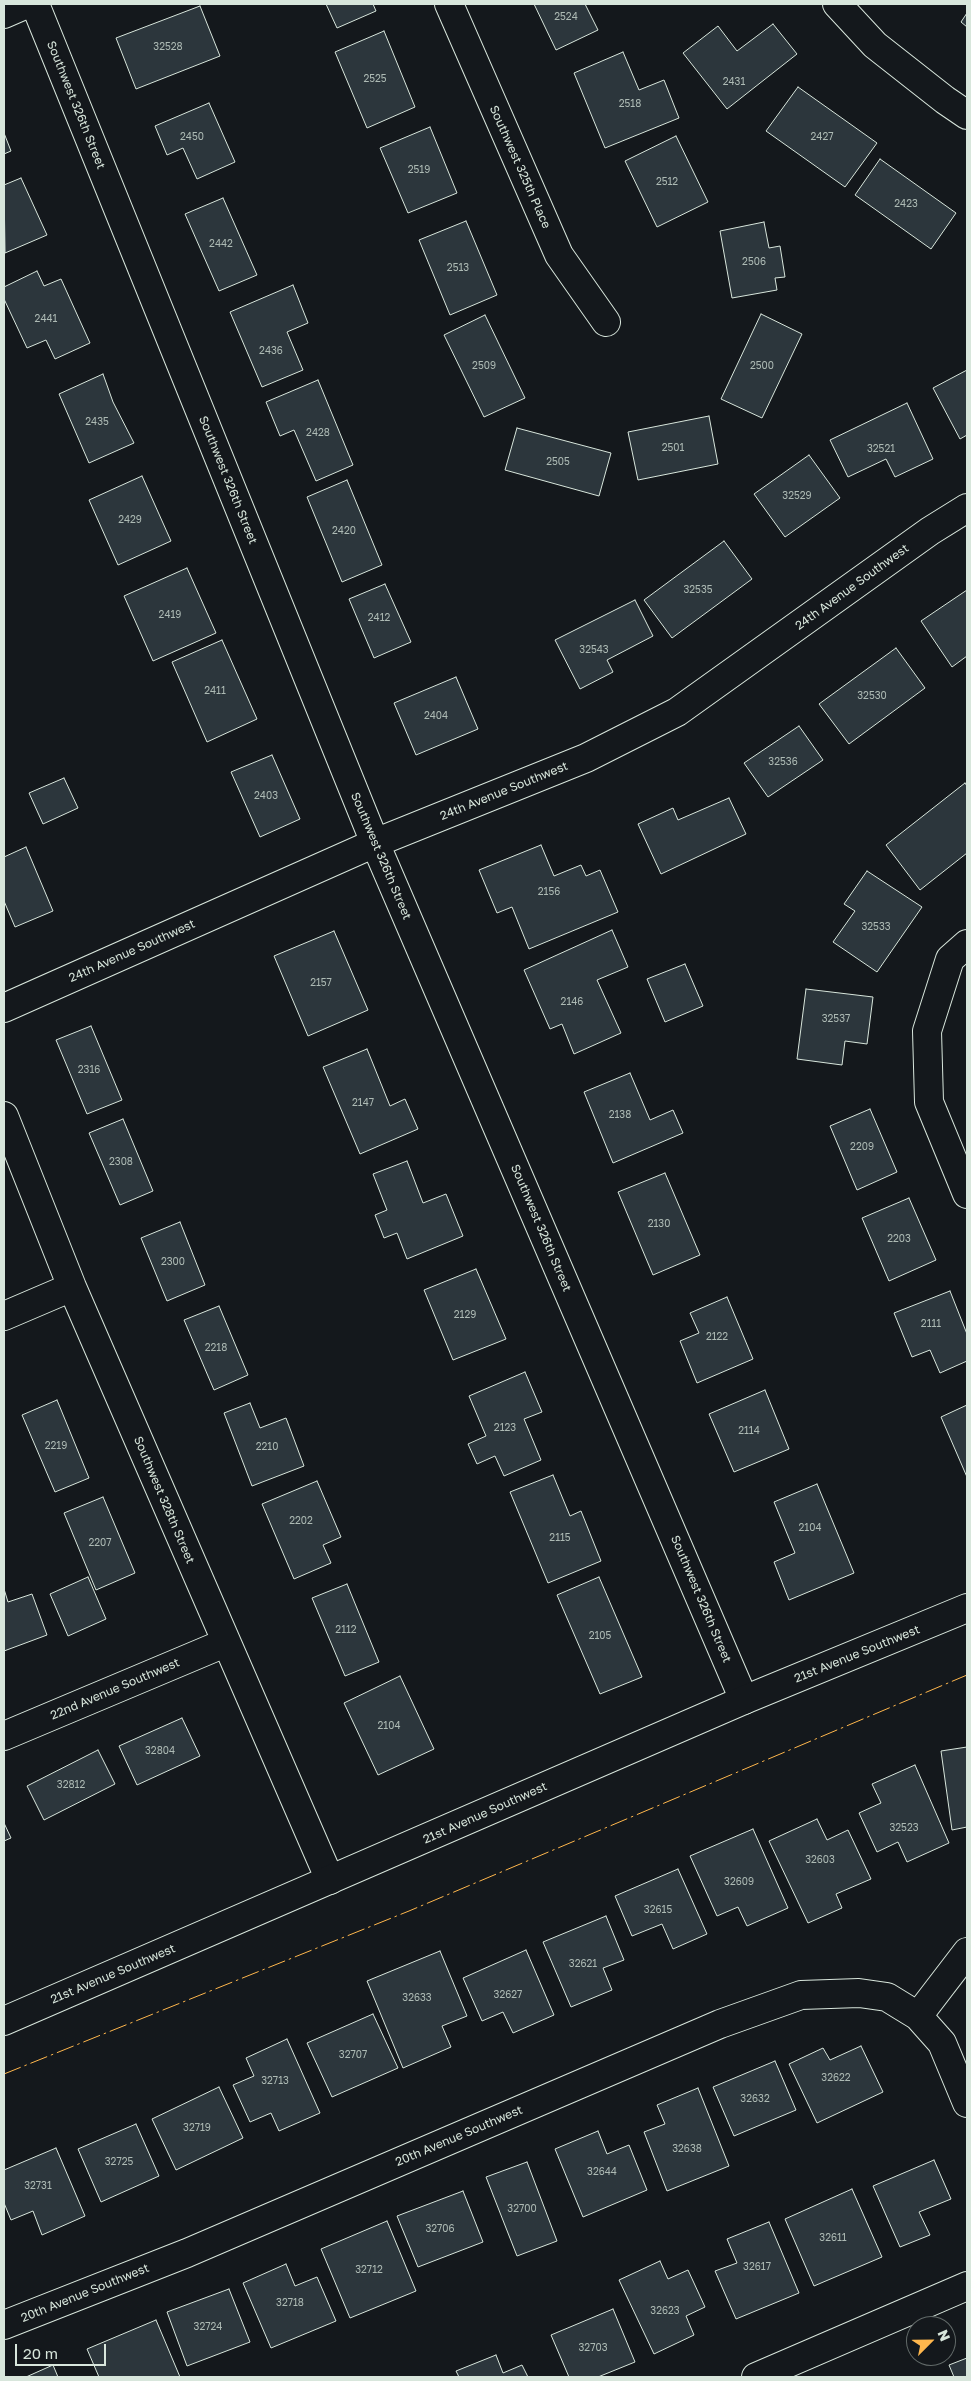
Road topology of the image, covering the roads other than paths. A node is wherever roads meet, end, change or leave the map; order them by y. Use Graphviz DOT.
graph roads {
  1 [pos="27,4"];
  2 [pos="35,4"];
  3 [pos="449,4"];
  4 [pos="837,4"];
  5 [pos="4,14"];
  6 [pos="967,115"];
  7 [pos="606,322"];
  8 [pos="967,508"];
  9 [pos="375,843"];
  10 [pos="967,944"];
  11 [pos="4,1008"];
  12 [pos="4,1116"];
  13 [pos="967,1194"];
  14 [pos="72,1287"];
  15 [pos="4,1316"];
  16 [pos="967,1608"];
  17 [pos="225,1643"];
  18 [pos="744,1700"];
  19 [pos="4,1736"];
  20 [pos="330,1880"];
  21 [pos="967,1952"];
  22 [pos="918,2016"];
  23 [pos="4,2020"];
  24 [pos="967,2103"];
  25 [pos="967,2286"];
  26 [pos="4,2325"];
  27 [pos="756,2377"];
  1 -- 5 [label="street"];
  2 -- 9 [label="street, Southwest 326th Street"];
  3 -- 7 [label="street, Southwest 325th Place"];
  4 -- 6 [label="street"];
  8 -- 9 [label="street, 24th Avenue Southwest"];
  9 -- 11 [label="street, 24th Avenue Southwest"];
  9 -- 18 [label="street, Southwest 326th Street"];
  10 -- 13 [label="street"];
  12 -- 14 [label="street, Southwest 328th Street"];
  14 -- 15 [label="street"];
  14 -- 17 [label="street, Southwest 328th Street"];
  16 -- 18 [label="street, 21st Avenue Southwest"];
  17 -- 19 [label="street, 22nd Avenue Southwest"];
  17 -- 20 [label="street, Southwest 328th Street"];
  18 -- 20 [label="street, 21st Avenue Southwest"];
  20 -- 23 [label="street, 21st Avenue Southwest"];
  21 -- 22 [label="street"];
  22 -- 24 [label="street"];
  22 -- 26 [label="street, 20th Avenue Southwest"];
  25 -- 27 [label="street"];
}
